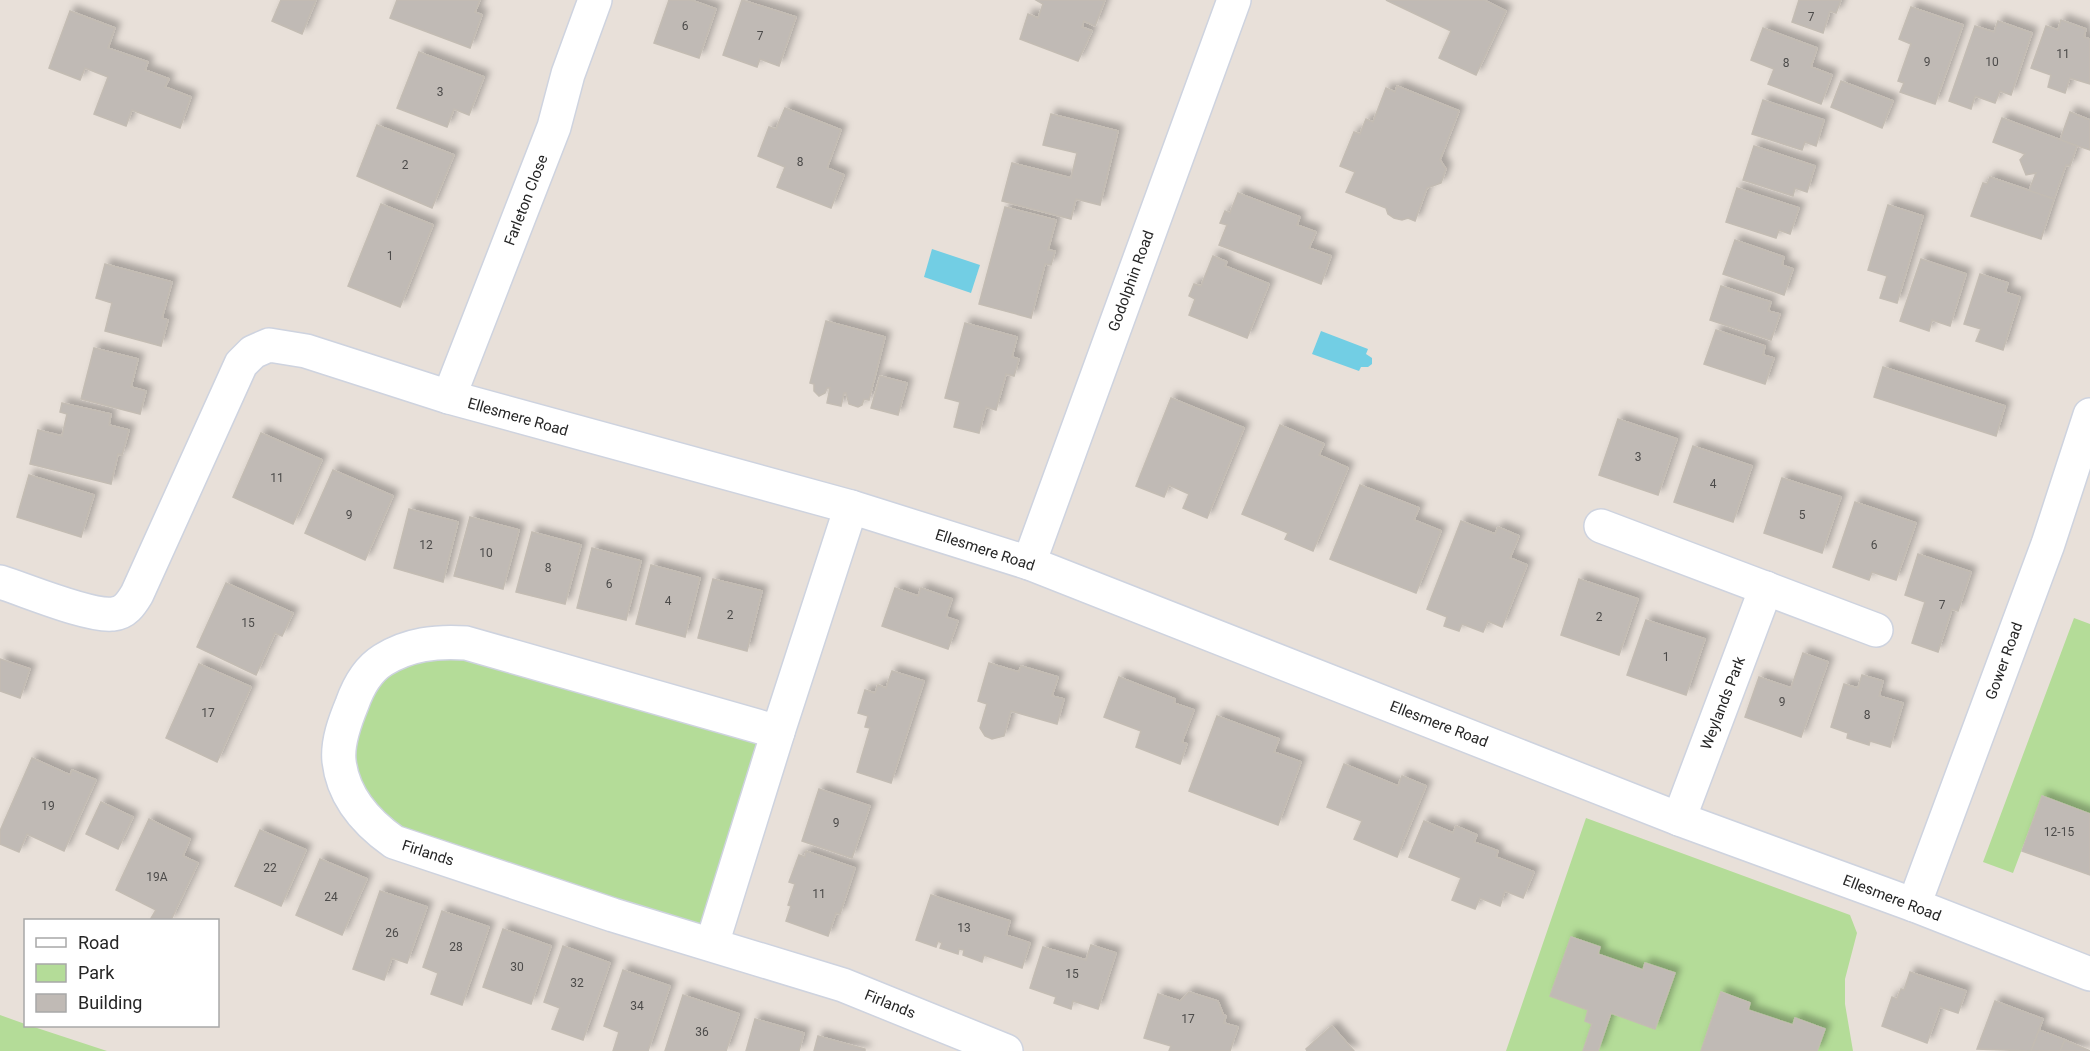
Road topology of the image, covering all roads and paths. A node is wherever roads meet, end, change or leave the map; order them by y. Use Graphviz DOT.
graph roads {
  1 [pos="595,0"];
  2 [pos="1234,0"];
  3 [pos="449,398"];
  4 [pos="2090,415"];
  5 [pos="851,507"];
  6 [pos="1600,526"];
  7 [pos="1029,563"];
  8 [pos="0,582"];
  9 [pos="1766,588"];
  10 [pos="1876,630"];
  11 [pos="778,732"];
  12 [pos="1679,819"];
  13 [pos="1914,906"];
  14 [pos="712,944"];
  15 [pos="2090,974"];
  16 [pos="1006,1051"];
  1 -- 3 [label="street, Farleton Close"];
  2 -- 7 [label="street, Godolphin Road"];
  3 -- 5 [label="street, Ellesmere Road"];
  3 -- 8 [label="street, Ellesmere Road"];
  4 -- 13 [label="street, Gower Road"];
  5 -- 7 [label="street, Ellesmere Road"];
  5 -- 11 [label="street"];
  6 -- 9 [label="street"];
  7 -- 12 [label="street, Ellesmere Road"];
  9 -- 10 [label="street"];
  9 -- 12 [label="street, Weylands Park"];
  11 -- 14 [label="street"];
  11 -- 14 [label="street, Firlands"];
  12 -- 13 [label="street, Ellesmere Road"];
  13 -- 15 [label="street, Ellesmere Road"];
  14 -- 16 [label="street, Firlands"];
}
